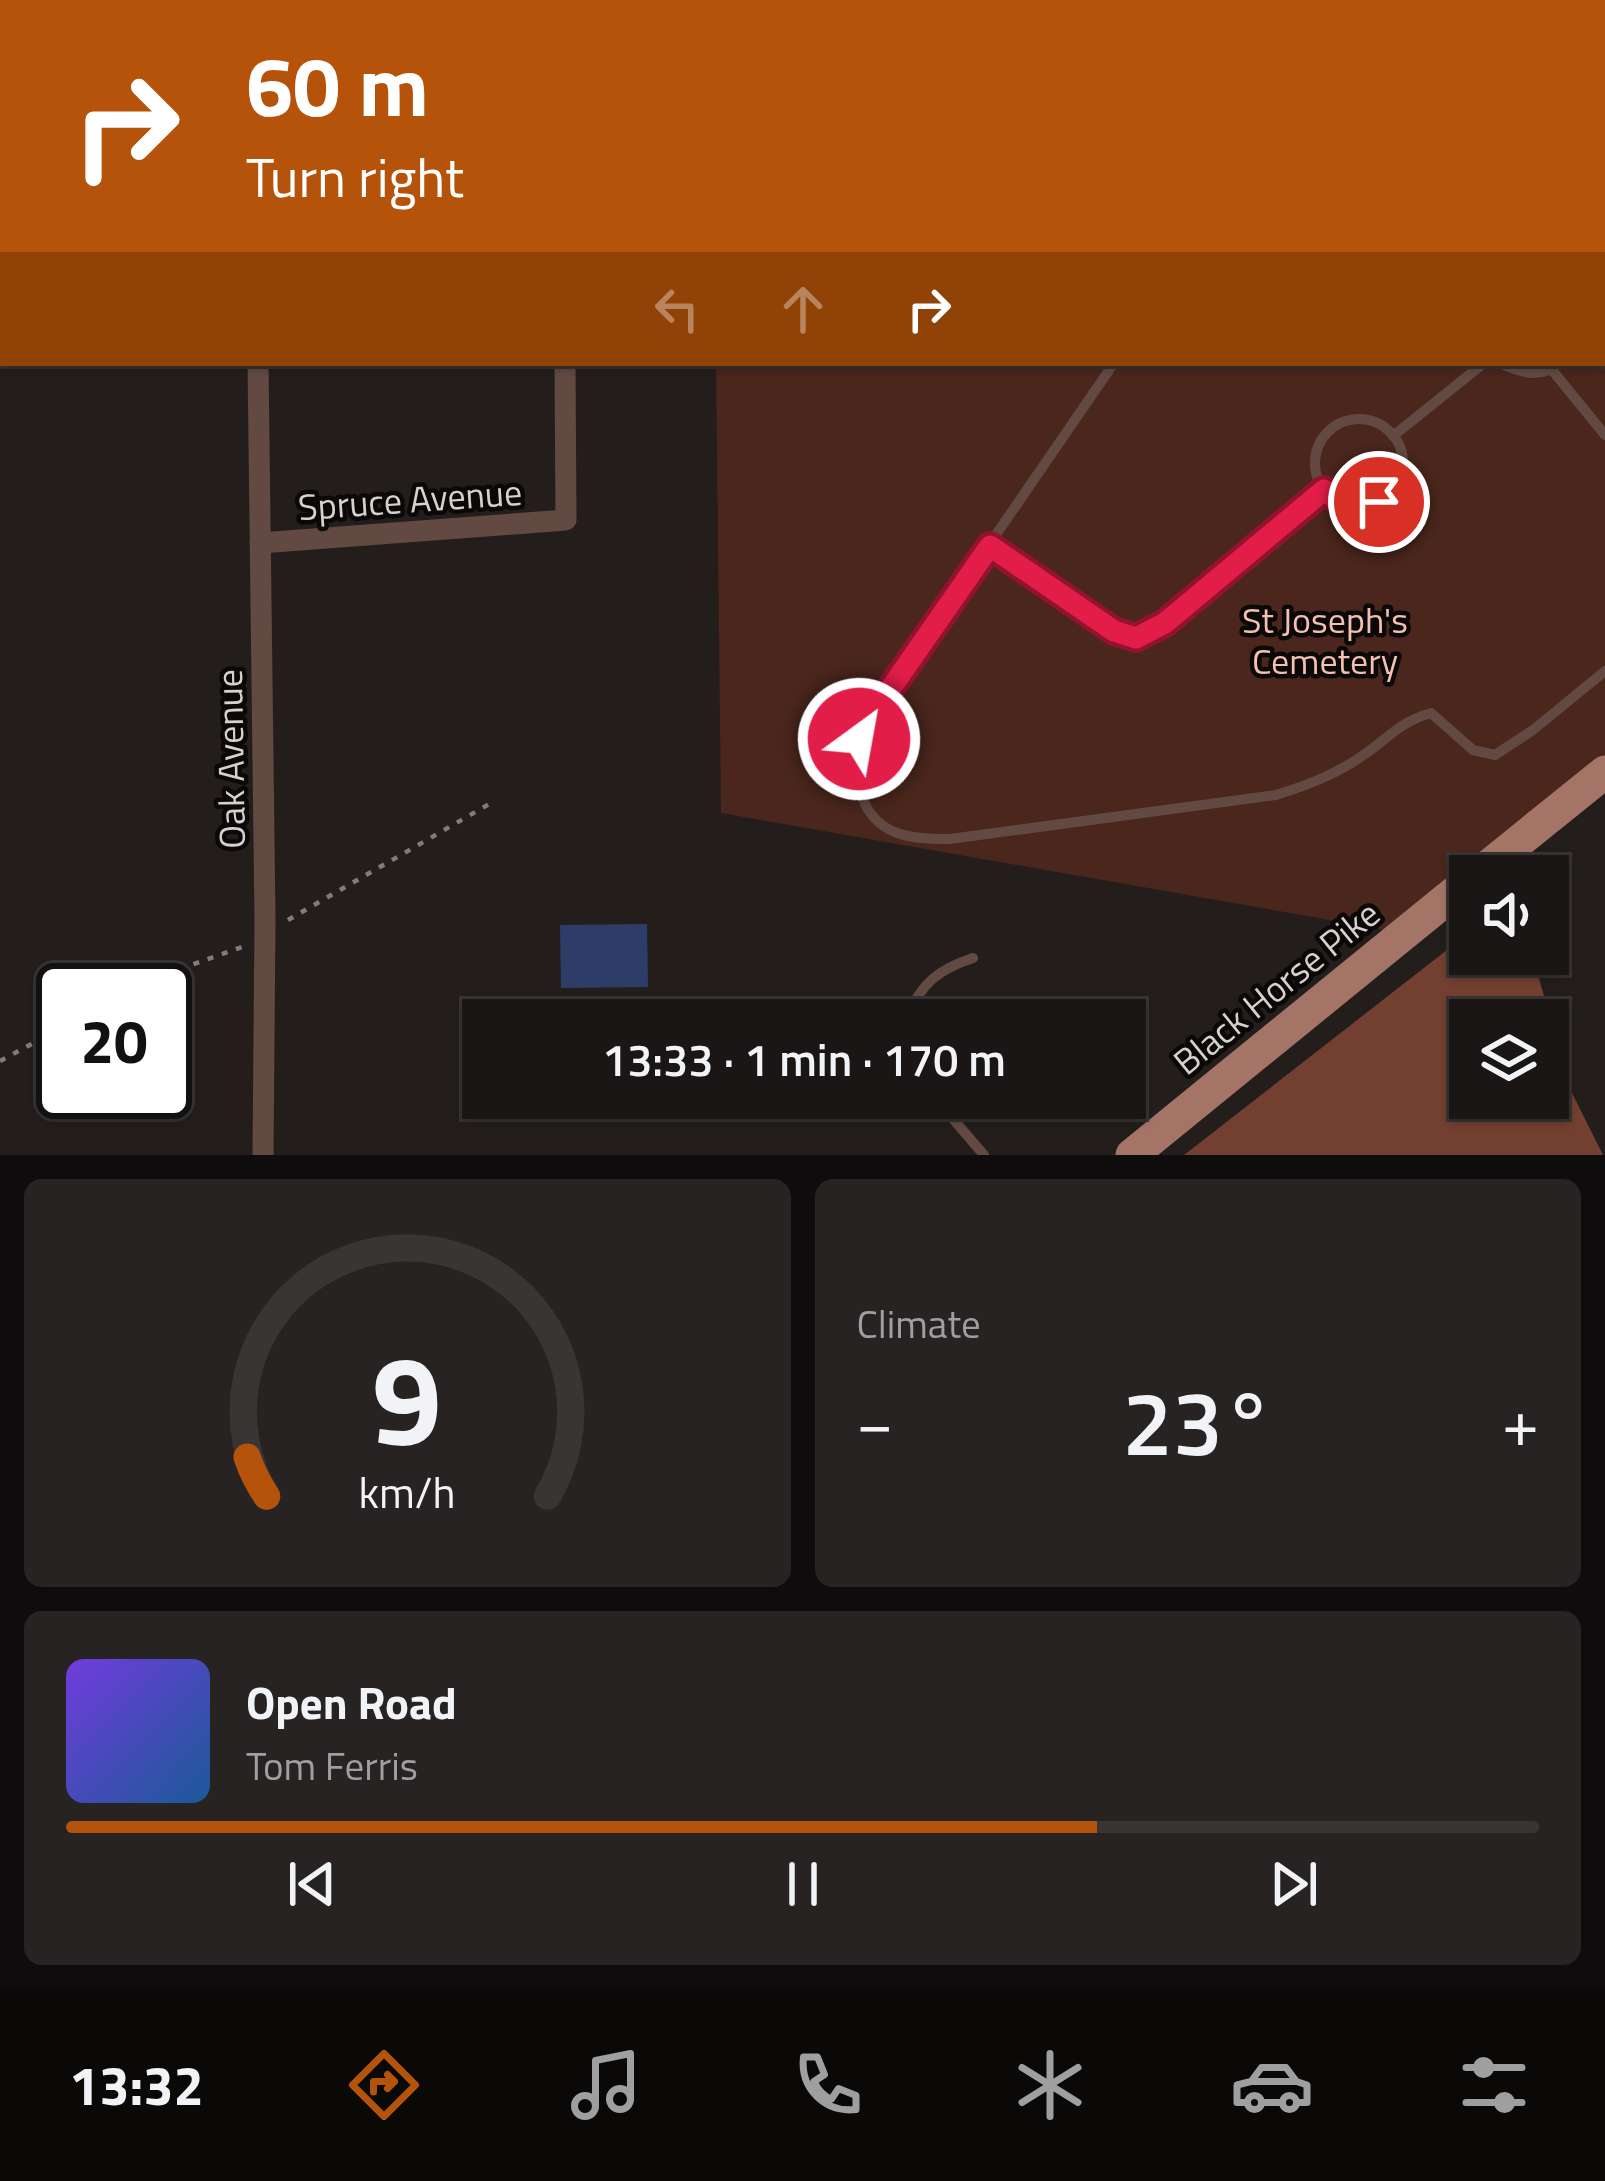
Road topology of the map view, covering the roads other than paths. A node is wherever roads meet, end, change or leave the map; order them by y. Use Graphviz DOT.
graph roads {
  1 [pos="257,366"];
  2 [pos="565,366"];
  3 [pos="1112,366"];
  4 [pos="1480,366"];
  5 [pos="1506,366"];
  6 [pos="1556,367"];
  7 [pos="1605,435"];
  8 [pos="1393,436"];
  9 [pos="1324,490"];
  10 [pos="260,543"];
  11 [pos="990,546"];
  12 [pos="1605,671"];
  13 [pos="1605,772"];
  14 [pos="1502,855"];
  15 [pos="1449,897"];
  16 [pos="973,958"];
  17 [pos="916,999"];
  18 [pos="952,1119"];
  19 [pos="263,1155"];
  20 [pos="984,1155"];
  21 [pos="1132,1155"];
  1 -- 10 [label="street, Oak Avenue"];
  2 -- 10 [label="street, Spruce Avenue"];
  3 -- 11 [label="lane"];
  4 -- 8 [label="lane"];
  5 -- 6 [label="lane"];
  6 -- 7 [label="lane"];
  8 -- 9 [label="lane"];
  8 -- 9 [label="lane"];
  9 -- 11 [label="lane"];
  10 -- 19 [label="street, Oak Avenue"];
  11 -- 12 [label="lane"];
  13 -- 14 [label="main road, Black Horse Pike"];
  15 -- 21 [label="main road, Black Horse Pike"];
  16 -- 17 [label="lane"];
  18 -- 20 [label="lane"];
}
